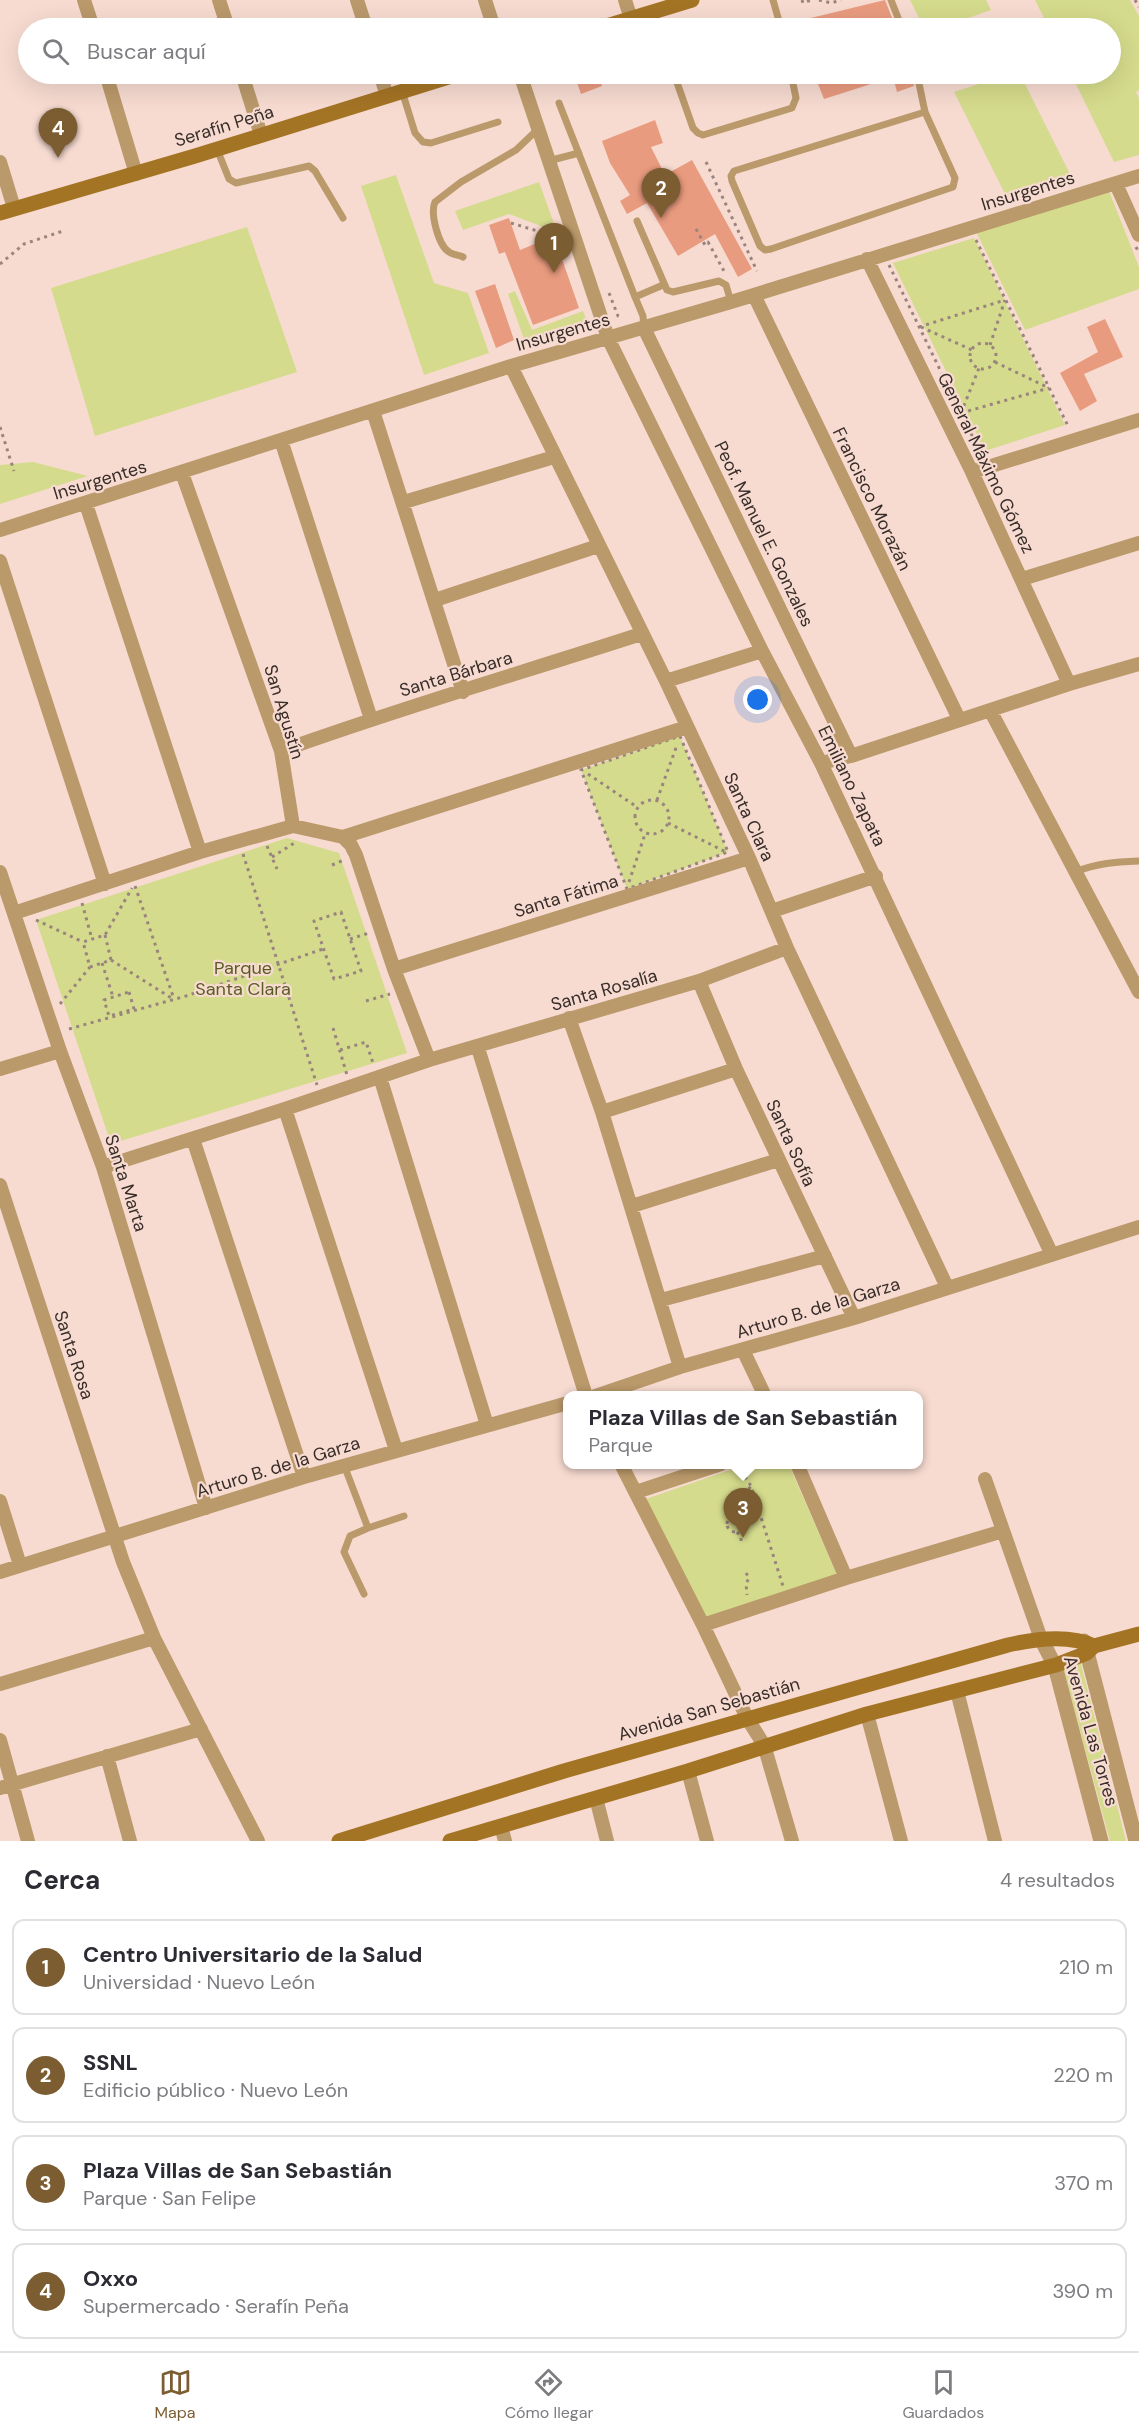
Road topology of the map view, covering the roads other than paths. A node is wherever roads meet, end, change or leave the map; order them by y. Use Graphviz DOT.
graph roads {
  1 [pos="84,0"];
  2 [pos="219,0"];
  3 [pos="357,0"];
  4 [pos="485,0"];
  5 [pos="626,0"];
  6 [pos="692,0"];
  7 [pos="773,0"];
  8 [pos="891,0"];
  9 [pos="90,18"];
  10 [pos="225,18"];
  11 [pos="363,18"];
  12 [pos="491,18"];
  13 [pos="631,18"];
  14 [pos="634,18"];
  15 [pos="778,18"];
  16 [pos="898,18"];
  17 [pos="109,84"];
  18 [pos="245,84"];
  19 [pos="383,84"];
  20 [pos="425,84"];
  21 [pos="523,84"];
  22 [pos="678,84"];
  23 [pos="793,84"];
  24 [pos="919,84"];
  25 [pos="402,91"];
  26 [pos="387,96"];
  27 [pos="559,102"];
  28 [pos="925,112"];
  29 [pos="498,122"];
  30 [pos="537,130"];
  31 [pos="261,135"];
  32 [pos="216,149"];
  33 [pos="579,153"];
  34 [pos="548,161"];
  35 [pos="0,162"];
  36 [pos="136,174"];
  37 [pos="1139,176"];
  38 [pos="1116,184"];
  39 [pos="7,210"];
  40 [pos="343,218"];
  41 [pos="637,221"];
  42 [pos="1139,235"];
  43 [pos="463,257"];
  44 [pos="867,259"];
  45 [pos="663,285"];
  46 [pos="754,295"];
  47 [pos="730,296"];
  48 [pos="635,297"];
  49 [pos="643,322"];
  50 [pos="608,338"];
  51 [pos="511,366"];
  52 [pos="373,411"];
  53 [pos="1139,420"];
  54 [pos="280,440"];
  55 [pos="554,457"];
  56 [pos="972,472"];
  57 [pos="182,473"];
  58 [pos="404,502"];
  59 [pos="86,504"];
  60 [pos="0,530"];
  61 [pos="1139,543"];
  62 [pos="598,546"];
  63 [pos="0,561"];
  64 [pos="1022,579"];
  65 [pos="435,600"];
  66 [pos="641,634"];
  67 [pos="762,651"];
  68 [pos="1139,664"];
  69 [pos="666,681"];
  70 [pos="1069,684"];
  71 [pos="463,692"];
  72 [pos="990,710"];
  73 [pos="371,718"];
  74 [pos="959,719"];
  75 [pos="683,732"];
  76 [pos="281,751"];
  77 [pos="851,756"];
  78 [pos="821,763"];
  79 [pos="294,831"];
  80 [pos="343,844"];
  81 [pos="200,852"];
  82 [pos="749,858"];
  83 [pos="1139,861"];
  84 [pos="0,872"];
  85 [pos="1076,872"];
  86 [pos="876,876"];
  87 [pos="105,884"];
  88 [pos="772,911"];
  89 [pos="14,913"];
  90 [pos="787,948"];
  91 [pos="394,969"];
  92 [pos="699,981"];
  93 [pos="1139,992"];
  94 [pos="569,1018"];
  95 [pos="478,1048"];
  96 [pos="60,1051"];
  97 [pos="429,1060"];
  98 [pos="0,1069"];
  99 [pos="736,1069"];
  100 [pos="379,1070"];
  101 [pos="285,1109"];
  102 [pos="602,1112"];
  103 [pos="193,1139"];
  104 [pos="778,1160"];
  105 [pos="103,1167"];
  106 [pos="0,1185"];
  107 [pos="632,1206"];
  108 [pos="1139,1227"];
  109 [pos="825,1256"];
  110 [pos="1052,1256"];
  111 [pos="947,1287"];
  112 [pos="661,1300"];
  113 [pos="854,1318"];
  114 [pos="744,1350"];
  115 [pos="680,1367"];
  116 [pos="584,1391"];
  117 [pos="607,1391"];
  118 [pos="763,1391"];
  119 [pos="563,1404"];
  120 [pos="487,1425"];
  121 [pos="396,1450"];
  122 [pos="344,1465"];
  123 [pos="624,1469"];
  124 [pos="706,1469"];
  125 [pos="798,1469"];
  126 [pos="304,1477"];
  127 [pos="985,1479"];
  128 [pos="636,1492"];
  129 [pos="0,1502"];
  130 [pos="206,1508"];
  131 [pos="404,1516"];
  132 [pos="368,1528"];
  133 [pos="1003,1531"];
  134 [pos="114,1536"];
  135 [pos="20,1565"];
  136 [pos="0,1572"];
  137 [pos="846,1578"];
  138 [pos="364,1594"];
  139 [pos="703,1625"];
  140 [pos="1139,1634"];
  141 [pos="154,1638"];
  142 [pos="1041,1639"];
  143 [pos="1088,1647"];
  144 [pos="1055,1666"];
  145 [pos="0,1684"];
  146 [pos="957,1691"];
  147 [pos="867,1714"];
  148 [pos="747,1718"];
  149 [pos="201,1729"];
  150 [pos="0,1740"];
  151 [pos="764,1746"];
  152 [pos="107,1756"];
  153 [pos="688,1771"];
  154 [pos="6,1786"];
  155 [pos="596,1798"];
  156 [pos="503,1833"];
  157 [pos="28,1841"];
  158 [pos="130,1841"];
  159 [pos="258,1841"];
  160 [pos="339,1841"];
  161 [pos="450,1841"];
  162 [pos="607,1841"];
  163 [pos="707,1841"];
  164 [pos="792,1841"];
  165 [pos="901,1841"];
  166 [pos="995,1841"];
  167 [pos="1101,1841"];
  168 [pos="1136,1841"];
  1 -- 9 [label="street"];
  2 -- 10 [label="street"];
  3 -- 11 [label="street"];
  4 -- 12 [label="street"];
  5 -- 13 [label="street"];
  6 -- 14 [label="main road"];
  7 -- 15 [label="lane"];
  8 -- 16 [label="lane"];
  17 -- 36 [label="street"];
  18 -- 31 [label="street"];
  19 -- 26 [label="street"];
  20 -- 25 [label="main road, Serafín Peña"];
  21 -- 30 [label="street, Emiliano Zapata"];
  22 -- 23 [label="lane"];
  24 -- 28 [label="lane"];
  25 -- 26 [label="main road, Serafín Peña"];
  25 -- 29 [label="lane"];
  26 -- 31 [label="main road, Serafín Peña"];
  27 -- 33 [label="lane"];
  28 -- 28 [label="lane"];
  30 -- 34 [label="street, Emiliano Zapata"];
  30 -- 43 [label="lane"];
  31 -- 32 [label="main road, Serafín Peña"];
  32 -- 36 [label="main road, Serafín Peña"];
  32 -- 40 [label="lane"];
  33 -- 34 [label="lane"];
  33 -- 48 [label="lane"];
  34 -- 50 [label="street, Emiliano Zapata"];
  35 -- 39 [label="street"];
  36 -- 39 [label="main road, Serafín Peña"];
  37 -- 38 [label="street, Insurgentes"];
  38 -- 42 [label="street"];
  38 -- 44 [label="street, Insurgentes"];
  41 -- 45 [label="lane"];
  44 -- 46 [label="street, Insurgentes"];
  44 -- 56 [label="street, General Máximo Gómez"];
  45 -- 47 [label="lane"];
  45 -- 48 [label="lane"];
  46 -- 47 [label="street, Insurgentes"];
  46 -- 74 [label="street, Francisco Morazán"];
  47 -- 49 [label="street, Insurgentes"];
  48 -- 49 [label="lane"];
  49 -- 50 [label="street, Insurgentes"];
  49 -- 77 [label="street, Peof. Manuel E. Gonzales"];
  50 -- 51 [label="street, Insurgentes"];
  50 -- 67 [label="street, Emiliano Zapata"];
  51 -- 52 [label="street, Insurgentes"];
  51 -- 55 [label="street, Santa Clara"];
  52 -- 54 [label="street, Insurgentes"];
  52 -- 58 [label="street"];
  53 -- 56 [label="street"];
  54 -- 57 [label="street, Insurgentes"];
  54 -- 73 [label="street"];
  55 -- 58 [label="street"];
  55 -- 62 [label="street, Santa Clara"];
  56 -- 64 [label="street, General Máximo Gómez"];
  57 -- 59 [label="street, Insurgentes"];
  57 -- 76 [label="street, San Agustín"];
  58 -- 65 [label="street"];
  59 -- 60 [label="street, Insurgentes"];
  59 -- 81 [label="street"];
  61 -- 64 [label="street"];
  62 -- 65 [label="street"];
  62 -- 66 [label="street, Santa Clara"];
  63 -- 87 [label="street"];
  64 -- 70 [label="street, General Máximo Gómez"];
  65 -- 71 [label="street"];
  66 -- 69 [label="street, Santa Clara"];
  66 -- 71 [label="street, Santa Bárbara"];
  67 -- 69 [label="street"];
  67 -- 78 [label="street, Emiliano Zapata"];
  68 -- 70 [label="street"];
  69 -- 75 [label="street, Santa Clara"];
  70 -- 72 [label="street"];
  71 -- 73 [label="street, Santa Bárbara"];
  72 -- 74 [label="street"];
  72 -- 85 [label="street"];
  73 -- 76 [label="street, Santa Bárbara"];
  74 -- 77 [label="street"];
  75 -- 80 [label="street"];
  75 -- 82 [label="street, Santa Clara"];
  76 -- 79 [label="street, San Agustín"];
  77 -- 78 [label="street"];
  78 -- 86 [label="street, Emiliano Zapata"];
  79 -- 80 [label="street"];
  79 -- 81 [label="street"];
  80 -- 91 [label="street"];
  81 -- 87 [label="street"];
  82 -- 88 [label="street, Santa Clara"];
  82 -- 91 [label="street, Santa Fátima"];
  83 -- 85 [label="lane"];
  84 -- 89 [label="street, Santa Marta"];
  85 -- 93 [label="street"];
  86 -- 88 [label="street"];
  86 -- 110 [label="street, Emiliano Zapata"];
  87 -- 89 [label="street"];
  88 -- 90 [label="street, Santa Clara"];
  89 -- 96 [label="street, Santa Marta"];
  90 -- 92 [label="street, Santa Rosalía"];
  90 -- 111 [label="street, Santa Clara"];
  91 -- 97 [label="street"];
  92 -- 94 [label="street, Santa Rosalía"];
  92 -- 99 [label="street, Santa Sofía"];
  94 -- 95 [label="street, Santa Rosalía"];
  94 -- 102 [label="street"];
  95 -- 97 [label="street, Santa Rosalía"];
  95 -- 116 [label="street"];
  96 -- 98 [label="street"];
  96 -- 105 [label="street, Santa Marta"];
  97 -- 100 [label="street, Santa Rosalía"];
  99 -- 102 [label="street"];
  99 -- 104 [label="street, Santa Sofía"];
  100 -- 101 [label="street, Santa Rosalía"];
  100 -- 120 [label="street"];
  101 -- 103 [label="street, Santa Rosalía"];
  101 -- 121 [label="street"];
  102 -- 107 [label="street"];
  103 -- 105 [label="street, Santa Rosalía"];
  103 -- 126 [label="street"];
  104 -- 107 [label="street"];
  104 -- 109 [label="street, Santa Sofía"];
  105 -- 130 [label="street, Santa Marta"];
  106 -- 134 [label="street, Santa Rosa"];
  107 -- 112 [label="street"];
  108 -- 110 [label="street, Arturo B. de la Garza"];
  109 -- 112 [label="street"];
  109 -- 113 [label="street, Santa Sofía"];
  110 -- 111 [label="street, Arturo B. de la Garza"];
  111 -- 113 [label="street, Arturo B. de la Garza"];
  112 -- 115 [label="street"];
  113 -- 114 [label="street, Arturo B. de la Garza"];
  114 -- 115 [label="street, Arturo B. de la Garza"];
  114 -- 118 [label="street"];
  115 -- 117 [label="street, Arturo B. de la Garza"];
  119 -- 120 [label="street, Arturo B. de la Garza"];
  120 -- 121 [label="street, Arturo B. de la Garza"];
  121 -- 122 [label="street, Arturo B. de la Garza"];
  122 -- 126 [label="street, Arturo B. de la Garza"];
  122 -- 132 [label="lane"];
  123 -- 128 [label="street"];
  124 -- 128 [label="street"];
  125 -- 137 [label="street"];
  126 -- 130 [label="street, Arturo B. de la Garza"];
  127 -- 133 [label="street, Avenida Las Torres"];
  128 -- 139 [label="street"];
  129 -- 135 [label="street"];
  130 -- 134 [label="street, Arturo B. de la Garza"];
  131 -- 132 [label="lane"];
  132 -- 138 [label="lane"];
  133 -- 137 [label="street"];
  133 -- 142 [label="street, Avenida Las Torres"];
  134 -- 135 [label="street, Arturo B. de la Garza"];
  134 -- 141 [label="street, Santa Rosa"];
  135 -- 136 [label="street, Arturo B. de la Garza"];
  137 -- 139 [label="street"];
  139 -- 148 [label="street"];
  140 -- 143 [label="main road, Avenida San Sebastián"];
  141 -- 145 [label="street"];
  141 -- 149 [label="street, Santa Rosa"];
  142 -- 143 [label="main road, Avenida San Sebastián"];
  142 -- 144 [label="street, Avenida Las Torres"];
  142 -- 148 [label="main road, Avenida San Sebastián"];
  143 -- 144 [label="main road, Avenida San Sebastián"];
  143 -- 168 [label="street, Avenida Las Torres"];
  144 -- 146 [label="main road, Avenida San Sebastián"];
  144 -- 167 [label="street, Avenida Las Torres"];
  146 -- 147 [label="main road, Avenida San Sebastián"];
  146 -- 166 [label="street"];
  147 -- 151 [label="main road, Avenida San Sebastián"];
  147 -- 165 [label="street"];
  148 -- 151 [label="street"];
  148 -- 160 [label="main road, Avenida San Sebastián"];
  149 -- 152 [label="street"];
  149 -- 159 [label="street, Santa Rosa"];
  150 -- 154 [label="street"];
  151 -- 153 [label="main road, Avenida San Sebastián"];
  151 -- 164 [label="street"];
  152 -- 154 [label="street"];
  152 -- 158 [label="street"];
  153 -- 155 [label="main road, Avenida San Sebastián"];
  153 -- 163 [label="street"];
  154 -- 157 [label="street"];
  155 -- 156 [label="main road, Avenida San Sebastián"];
  155 -- 162 [label="street"];
  156 -- 161 [label="main road, Avenida San Sebastián"];
}
